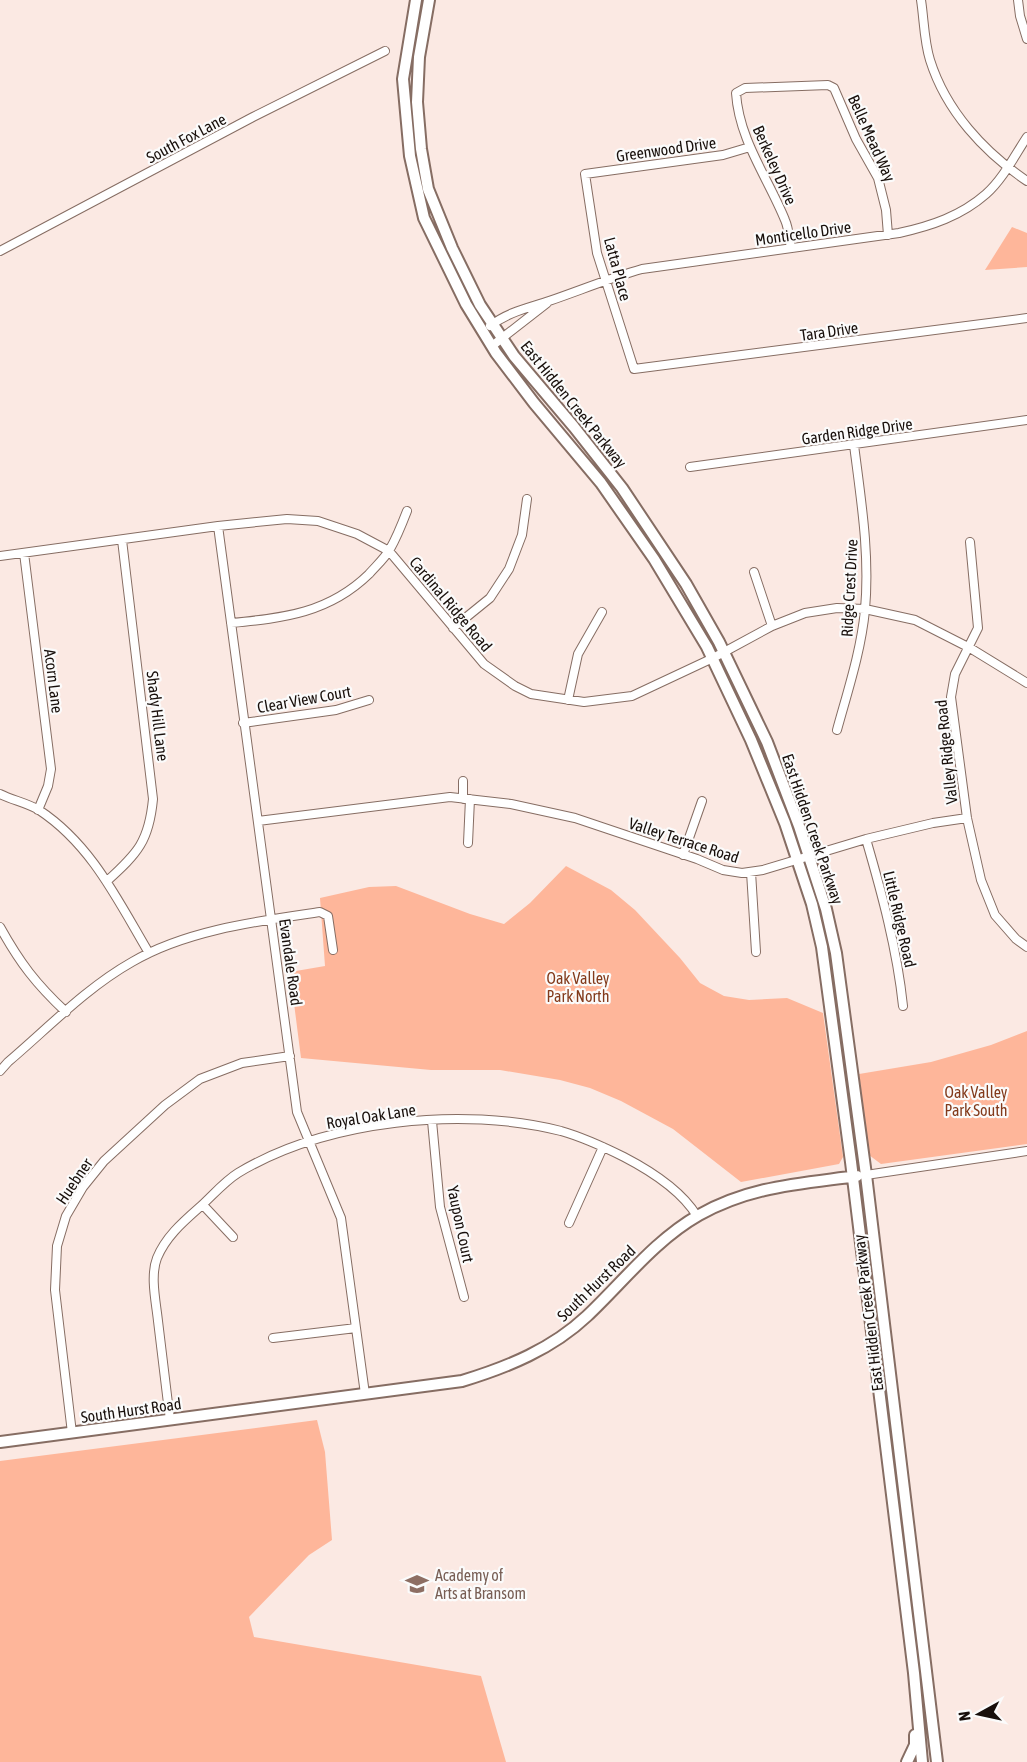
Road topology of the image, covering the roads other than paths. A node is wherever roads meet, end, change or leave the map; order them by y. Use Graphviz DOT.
graph roads {
  1 [pos="416,0"];
  2 [pos="429,0"];
  3 [pos="921,0"];
  4 [pos="1018,0"];
  5 [pos="1027,39"];
  6 [pos="385,51"];
  7 [pos="834,88"];
  8 [pos="1027,137"];
  9 [pos="750,147"];
  10 [pos="1007,168"];
  11 [pos="585,174"];
  12 [pos="1027,182"];
  13 [pos="888,235"];
  14 [pos="790,248"];
  15 [pos="0,251"];
  16 [pos="605,279"];
  17 [pos="550,300"];
  18 [pos="1027,318"];
  19 [pos="492,324"];
  20 [pos="483,332"];
  21 [pos="502,338"];
  22 [pos="492,346"];
  23 [pos="634,369"];
  24 [pos="1027,420"];
  25 [pos="854,445"];
  26 [pos="690,467"];
  27 [pos="526,499"];
  28 [pos="407,511"];
  29 [pos="218,526"];
  30 [pos="122,540"];
  31 [pos="970,542"];
  32 [pos="389,551"];
  33 [pos="24,553"];
  34 [pos="0,556"];
  35 [pos="754,572"];
  36 [pos="865,609"];
  37 [pos="602,612"];
  38 [pos="231,623"];
  39 [pos="772,626"];
  40 [pos="453,628"];
  41 [pos="970,648"];
  42 [pos="724,653"];
  43 [pos="713,658"];
  44 [pos="1027,683"];
  45 [pos="369,700"];
  46 [pos="568,700"];
  47 [pos="243,723"];
  48 [pos="837,730"];
  49 [pos="463,781"];
  50 [pos="0,794"];
  51 [pos="466,799"];
  52 [pos="702,801"];
  53 [pos="38,810"];
  54 [pos="967,818"];
  55 [pos="258,821"];
  56 [pos="866,839"];
  57 [pos="468,843"];
  58 [pos="683,855"];
  59 [pos="808,856"];
  60 [pos="797,859"];
  61 [pos="751,872"];
  62 [pos="107,881"];
  63 [pos="271,919"];
  64 [pos="0,927"];
  65 [pos="1027,947"];
  66 [pos="333,950"];
  67 [pos="756,952"];
  68 [pos="149,953"];
  69 [pos="903,1006"];
  70 [pos="66,1012"];
  71 [pos="290,1056"];
  72 [pos="0,1071"];
  73 [pos="432,1120"];
  74 [pos="309,1141"];
  75 [pos="603,1147"];
  76 [pos="1027,1151"];
  77 [pos="866,1175"];
  78 [pos="853,1176"];
  79 [pos="203,1205"];
  80 [pos="697,1216"];
  81 [pos="569,1223"];
  82 [pos="233,1237"];
  83 [pos="464,1297"];
  84 [pos="356,1328"];
  85 [pos="273,1338"];
  86 [pos="365,1394"];
  87 [pos="170,1420"];
  88 [pos="72,1433"];
  89 [pos="0,1442"];
  90 [pos="914,1673"];
  91 [pos="907,1762"];
  92 [pos="922,1762"];
  93 [pos="937,1762"];
  1 -- 20 [label="main road, East Hidden Creek Parkway"];
  2 -- 19 [label="main road, East Hidden Creek Parkway"];
  3 -- 10 [label="street"];
  4 -- 5 [label="street"];
  6 -- 15 [label="street, South Fox Lane"];
  7 -- 9 [label="street, Berkeley Drive"];
  7 -- 13 [label="street, Belle Mead Way"];
  8 -- 10 [label="street, Monticello Drive"];
  9 -- 11 [label="street, Greenwood Drive"];
  9 -- 14 [label="street, Berkeley Drive"];
  10 -- 12 [label="street"];
  10 -- 13 [label="street, Monticello Drive"];
  11 -- 16 [label="street, Latta Place"];
  13 -- 14 [label="street, Monticello Drive"];
  14 -- 16 [label="street, Monticello Drive"];
  16 -- 17 [label="street, Monticello Drive"];
  16 -- 23 [label="street, Latta Place"];
  17 -- 19 [label="street, Monticello Drive"];
  17 -- 21 [label="street, Monticello Drive"];
  18 -- 23 [label="street, Tara Drive"];
  19 -- 20 [label="street, Monticello Drive"];
  19 -- 21 [label="main road, East Hidden Creek Parkway"];
  20 -- 22 [label="main road, East Hidden Creek Parkway"];
  21 -- 22 [label="street, Monticello Drive"];
  21 -- 42 [label="main road, East Hidden Creek Parkway"];
  22 -- 43 [label="main road, East Hidden Creek Parkway"];
  24 -- 25 [label="street, Garden Ridge Drive"];
  25 -- 26 [label="street, Garden Ridge Drive"];
  25 -- 36 [label="street, Ridge Crest Drive"];
  27 -- 40 [label="street"];
  28 -- 32 [label="street"];
  29 -- 30 [label="street, Cardinal Ridge Road"];
  29 -- 32 [label="street, Cardinal Ridge Road"];
  29 -- 38 [label="street, Evandale Road"];
  30 -- 33 [label="street, Cardinal Ridge Road"];
  30 -- 62 [label="street, Shady Hill Lane"];
  31 -- 41 [label="street, Valley Ridge Road"];
  32 -- 38 [label="street"];
  32 -- 40 [label="street, Cardinal Ridge Road"];
  33 -- 34 [label="street, Cardinal Ridge Road"];
  33 -- 53 [label="street, Acorn Lane"];
  35 -- 39 [label="street"];
  36 -- 39 [label="street, Cardinal Ridge Road"];
  36 -- 41 [label="street, Cardinal Ridge Road"];
  36 -- 48 [label="street, Ridge Crest Drive"];
  37 -- 46 [label="street"];
  38 -- 47 [label="street, Evandale Road"];
  39 -- 42 [label="street, Cardinal Ridge Road"];
  40 -- 46 [label="street, Cardinal Ridge Road"];
  41 -- 44 [label="street, Cardinal Ridge Road"];
  41 -- 54 [label="street, Valley Ridge Road"];
  42 -- 43 [label="street, Cardinal Ridge Road"];
  42 -- 59 [label="main road, East Hidden Creek Parkway"];
  43 -- 46 [label="street, Cardinal Ridge Road"];
  43 -- 60 [label="main road, East Hidden Creek Parkway"];
  45 -- 47 [label="street, Clear View Court"];
  47 -- 55 [label="street, Evandale Road"];
  49 -- 51 [label="street"];
  50 -- 53 [label="street"];
  51 -- 55 [label="street, Valley Terrace Road"];
  51 -- 57 [label="street"];
  51 -- 58 [label="street, Valley Terrace Road"];
  52 -- 58 [label="street"];
  53 -- 62 [label="street"];
  54 -- 56 [label="street, Valley Terrace Road"];
  54 -- 65 [label="street, Valley Ridge Road"];
  55 -- 63 [label="street, Evandale Road"];
  56 -- 59 [label="street, Valley Terrace Road"];
  56 -- 69 [label="street, Little Ridge Road"];
  58 -- 61 [label="street, Valley Terrace Road"];
  59 -- 60 [label="street, Valley Terrace Road"];
  59 -- 77 [label="main road, East Hidden Creek Parkway"];
  60 -- 61 [label="street, Valley Terrace Road"];
  60 -- 78 [label="main road, East Hidden Creek Parkway"];
  61 -- 67 [label="street"];
  62 -- 68 [label="street"];
  63 -- 66 [label="street"];
  63 -- 68 [label="street"];
  63 -- 71 [label="street, Evandale Road"];
  64 -- 70 [label="street"];
  68 -- 70 [label="street"];
  70 -- 72 [label="street"];
  71 -- 74 [label="street, Evandale Road"];
  71 -- 88 [label="street, Huebner"];
  73 -- 74 [label="street, Royal Oak Lane"];
  73 -- 75 [label="street, Royal Oak Lane"];
  73 -- 83 [label="street, Yaupon Court"];
  74 -- 79 [label="street, Royal Oak Lane"];
  74 -- 84 [label="street, Evandale Road"];
  75 -- 80 [label="street, Royal Oak Lane"];
  75 -- 81 [label="street"];
  76 -- 77 [label="street, South Hurst Road"];
  77 -- 78 [label="main road, South Hurst Road"];
  77 -- 93 [label="main road, East Hidden Creek Parkway"];
  78 -- 80 [label="main road, South Hurst Road"];
  78 -- 90 [label="main road, East Hidden Creek Parkway"];
  79 -- 82 [label="street"];
  79 -- 87 [label="street, Royal Oak Lane"];
  80 -- 86 [label="main road, South Hurst Road"];
  84 -- 85 [label="street"];
  84 -- 86 [label="street, Evandale Road"];
  86 -- 87 [label="main road, South Hurst Road"];
  87 -- 88 [label="main road, South Hurst Road"];
  88 -- 89 [label="main road, South Hurst Road"];
  90 -- 91 [label="main road"];
  90 -- 92 [label="main road, East Hidden Creek Parkway"];
}
